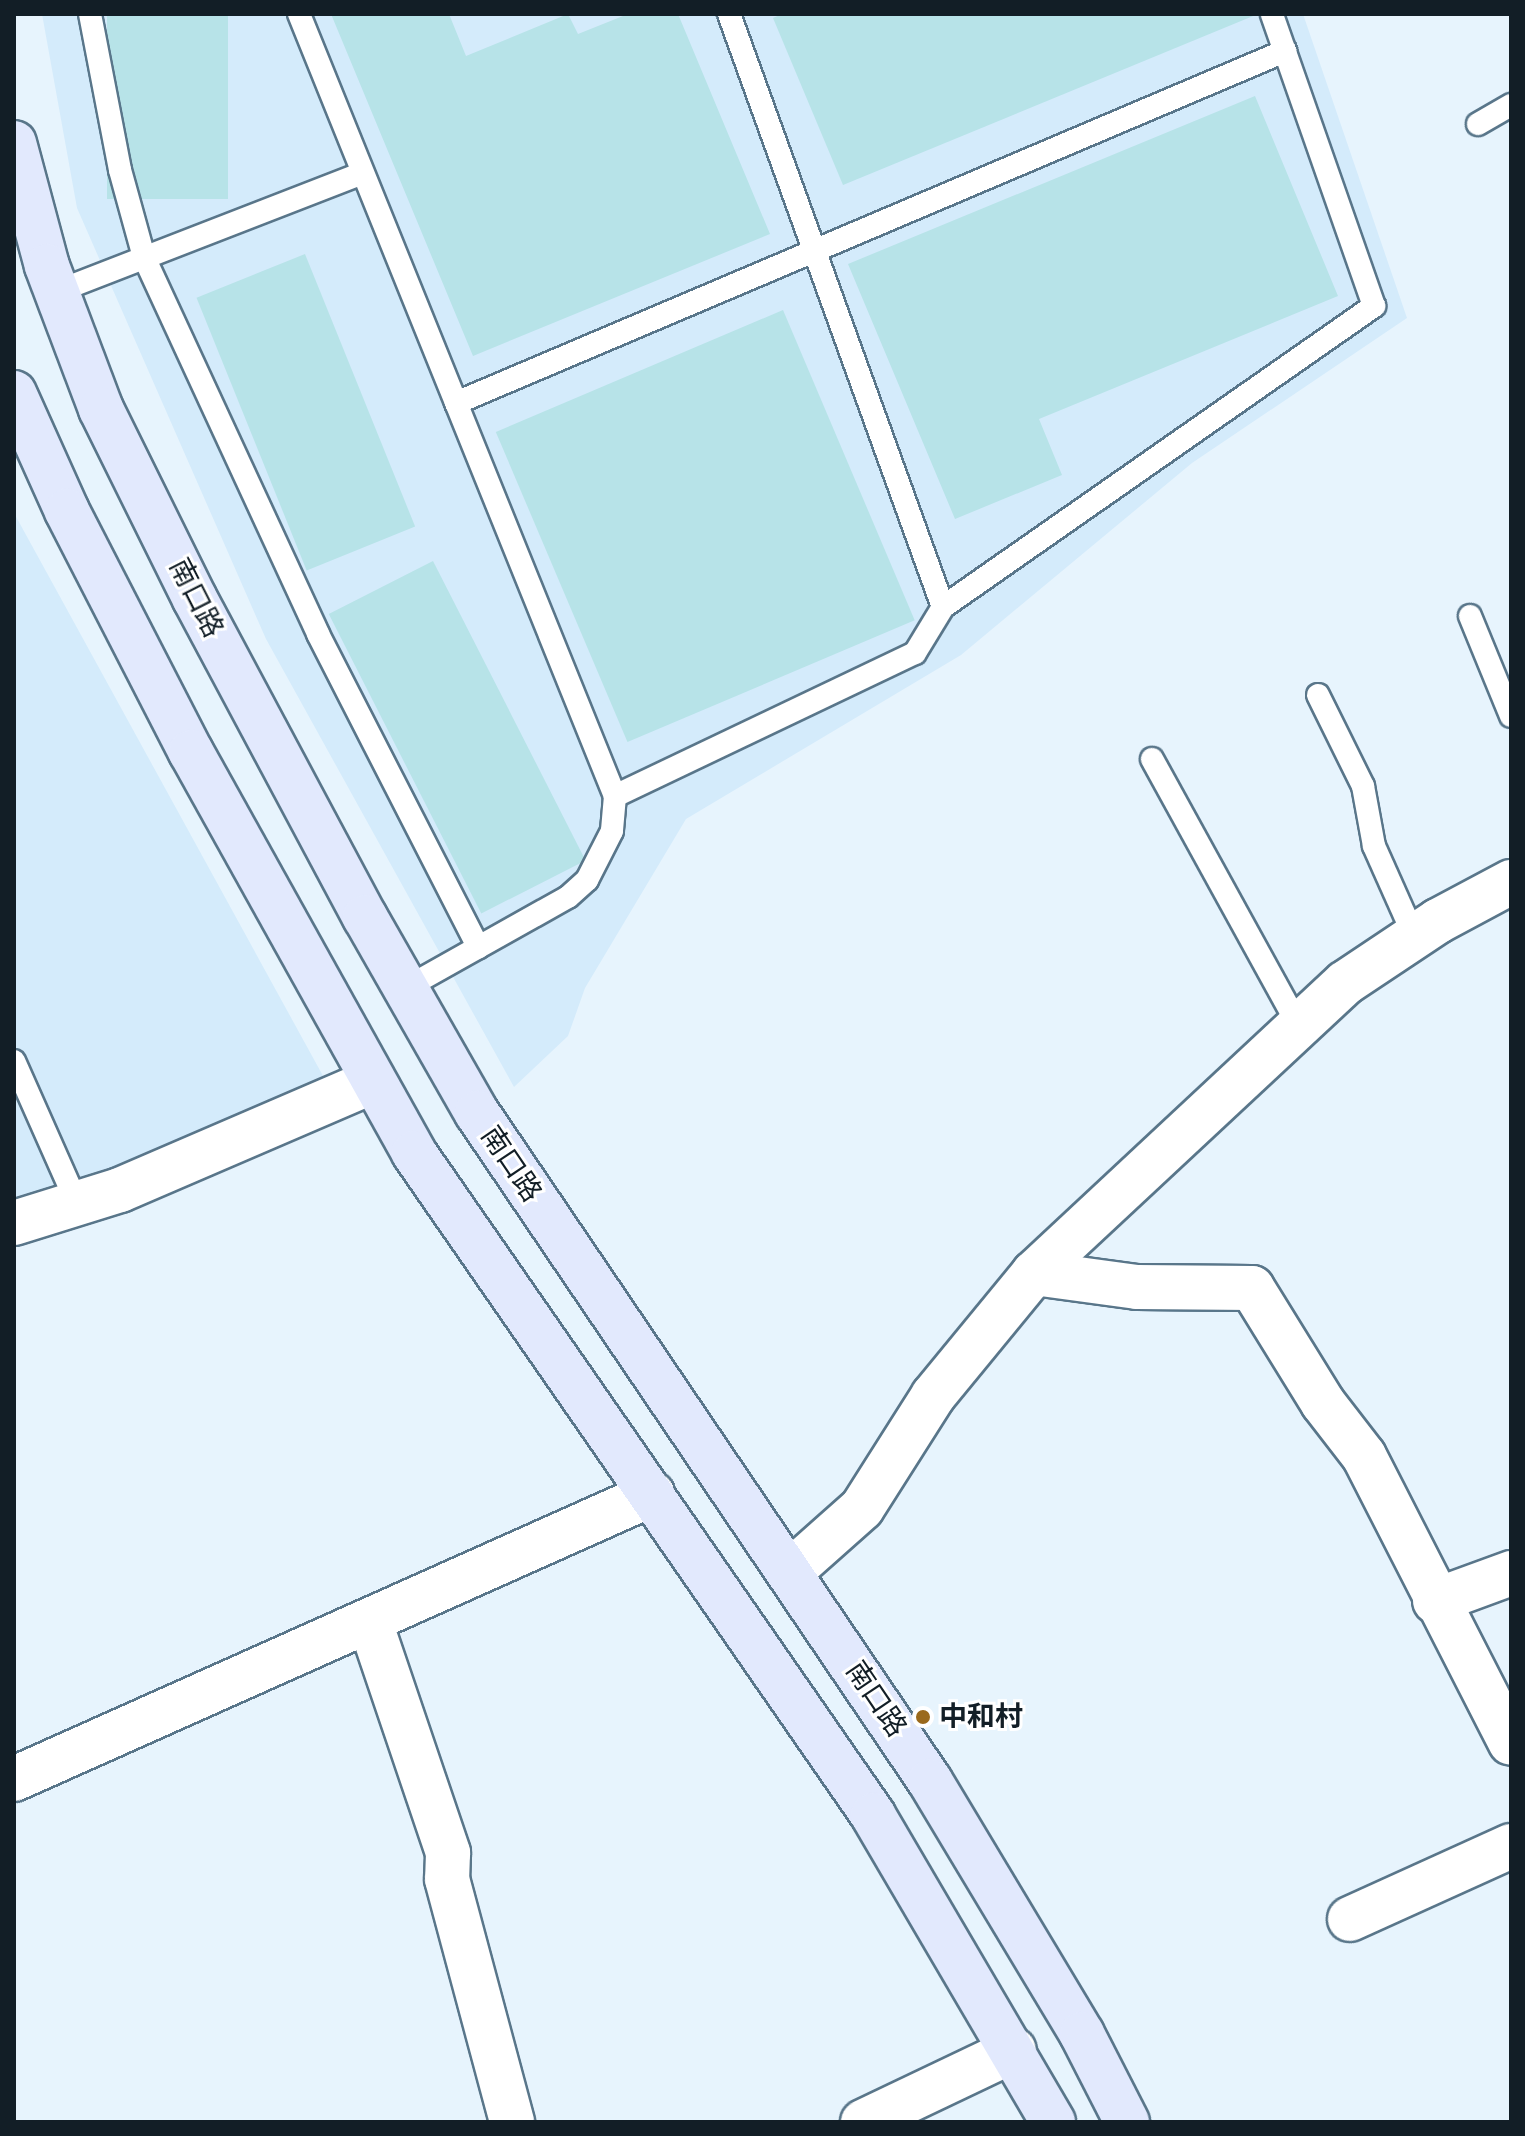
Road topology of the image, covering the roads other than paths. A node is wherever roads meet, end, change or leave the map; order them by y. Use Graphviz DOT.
graph roads {
  1 [pos="90,14"];
  2 [pos="299,14"];
  3 [pos="729,14"];
  4 [pos="1272,14"];
  5 [pos="1285,51"];
  6 [pos="1511,105"];
  7 [pos="1478,124"];
  8 [pos="14,143"];
  9 [pos="363,173"];
  10 [pos="814,251"];
  11 [pos="144,257"];
  12 [pos="56,292"];
  13 [pos="14,393"];
  14 [pos="456,403"];
  15 [pos="943,607"];
  16 [pos="1470,616"];
  17 [pos="1318,695"];
  18 [pos="1511,716"];
  19 [pos="1152,759"];
  20 [pos="615,796"];
  21 [pos="1511,882"];
  22 [pos="1414,936"];
  23 [pos="478,947"];
  24 [pos="406,988"];
  25 [pos="1297,1023"];
  26 [pos="14,1061"];
  27 [pos="373,1081"];
  28 [pos="77,1203"];
  29 [pos="14,1223"];
  30 [pos="1034,1273"];
  31 [pos="652,1494"];
  32 [pos="790,1572"];
  33 [pos="1511,1573"];
  34 [pos="1435,1601"];
  35 [pos="370,1622"];
  36 [pos="1511,1743"];
  37 [pos="14,1779"];
  38 [pos="1511,1846"];
  39 [pos="1350,1919"];
  40 [pos="1014,2050"];
  41 [pos="512,2122"];
  42 [pos="863,2122"];
  43 [pos="1053,2122"];
  44 [pos="1127,2122"];
  1 -- 11 [label="lane"];
  2 -- 9 [label="lane"];
  3 -- 10 [label="lane"];
  4 -- 5 [label="lane"];
  5 -- 10 [label="lane"];
  5 -- 15 [label="lane"];
  6 -- 7 [label="lane"];
  8 -- 12 [label="main road, 南口路"];
  9 -- 11 [label="lane"];
  9 -- 14 [label="lane"];
  10 -- 14 [label="lane"];
  10 -- 15 [label="lane"];
  11 -- 12 [label="lane"];
  11 -- 23 [label="lane"];
  12 -- 24 [label="main road, 南口路"];
  13 -- 27 [label="main road"];
  14 -- 20 [label="lane"];
  15 -- 20 [label="lane"];
  16 -- 18 [label="lane"];
  17 -- 22 [label="lane"];
  19 -- 25 [label="lane"];
  20 -- 23 [label="lane"];
  21 -- 22 [label="street"];
  22 -- 25 [label="street"];
  23 -- 24 [label="lane"];
  24 -- 32 [label="main road, 南口路"];
  25 -- 30 [label="street"];
  26 -- 28 [label="lane"];
  27 -- 28 [label="street"];
  27 -- 31 [label="main road"];
  28 -- 29 [label="street"];
  30 -- 32 [label="street"];
  30 -- 34 [label="street"];
  31 -- 35 [label="street"];
  31 -- 40 [label="main road"];
  32 -- 44 [label="main road, 南口路"];
  33 -- 34 [label="street"];
  34 -- 36 [label="street"];
  35 -- 37 [label="street"];
  35 -- 41 [label="street"];
  38 -- 39 [label="street"];
  40 -- 42 [label="street"];
  40 -- 43 [label="main road"];
}
